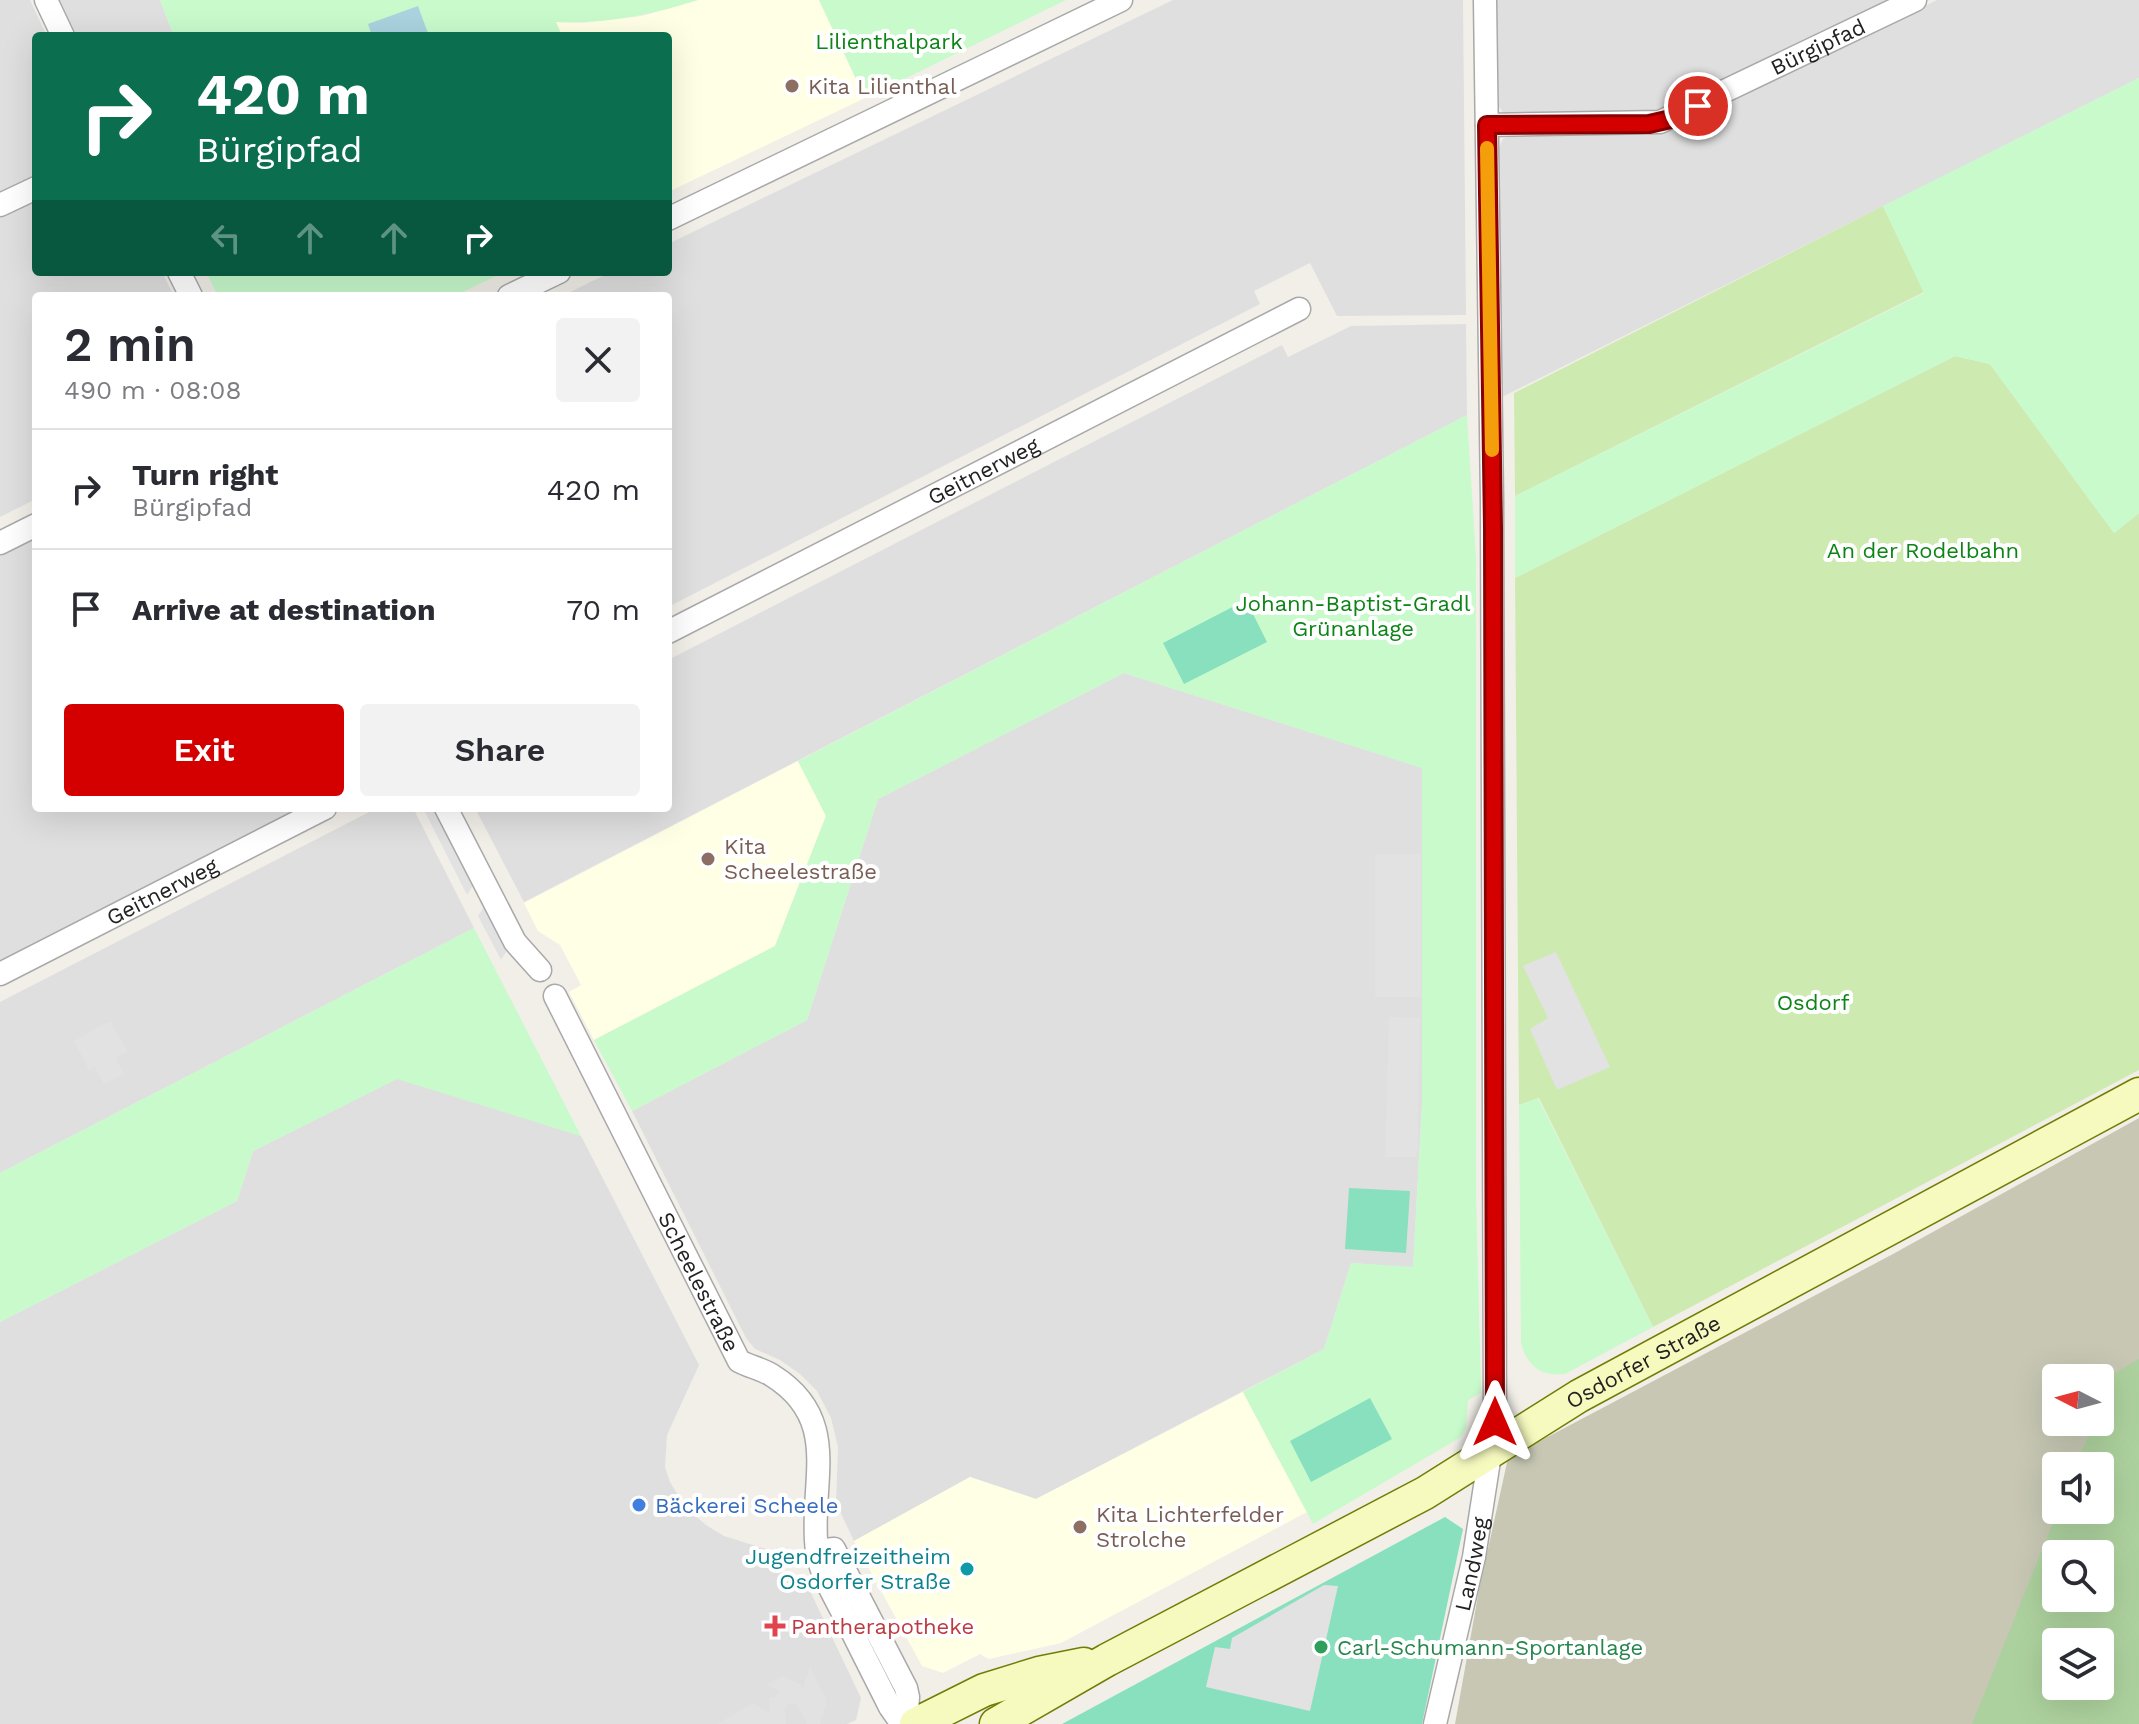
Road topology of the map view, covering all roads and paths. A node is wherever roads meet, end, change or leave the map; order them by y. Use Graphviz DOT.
graph roads {
  1 [pos="46,0"];
  2 [pos="1121,0"];
  3 [pos="1485,0"];
  4 [pos="1915,0"];
  5 [pos="61,32"];
  6 [pos="1487,125"];
  7 [pos="32,190"];
  8 [pos="0,205"];
  9 [pos="672,217"];
  10 [pos="551,276"];
  11 [pos="517,292"];
  12 [pos="1299,309"];
  13 [pos="32,527"];
  14 [pos="0,543"];
  15 [pos="672,630"];
  16 [pos="317,812"];
  17 [pos="448,812"];
  18 [pos="540,970"];
  19 [pos="0,974"];
  20 [pos="555,996"];
  21 [pos="2139,1094"];
  22 [pos="1492,1450"];
  23 [pos="1107,1660"];
  24 [pos="904,1724"];
  25 [pos="916,1724"];
  26 [pos="996,1724"];
  27 [pos="1435,1724"];
  1 -- 5 [label="street"];
  2 -- 9 [label="street"];
  3 -- 6 [label="street, Landweg"];
  4 -- 6 [label="street, Bürgipfad"];
  6 -- 22 [label="street, Landweg"];
  7 -- 8 [label="street"];
  10 -- 11 [label="street"];
  12 -- 15 [label="street, Geitnerweg"];
  13 -- 14 [label="street"];
  16 -- 19 [label="street, Geitnerweg"];
  17 -- 18 [label="street"];
  20 -- 24 [label="street, Scheelestraße"];
  21 -- 22 [label="street, Osdorfer Straße"];
  22 -- 23 [label="street, Osdorfer Straße"];
  22 -- 27 [label="street, Landweg"];
  23 -- 25 [label="street, Osdorfer Straße"];
  23 -- 26 [label="street, Osdorfer Straße"];
}
